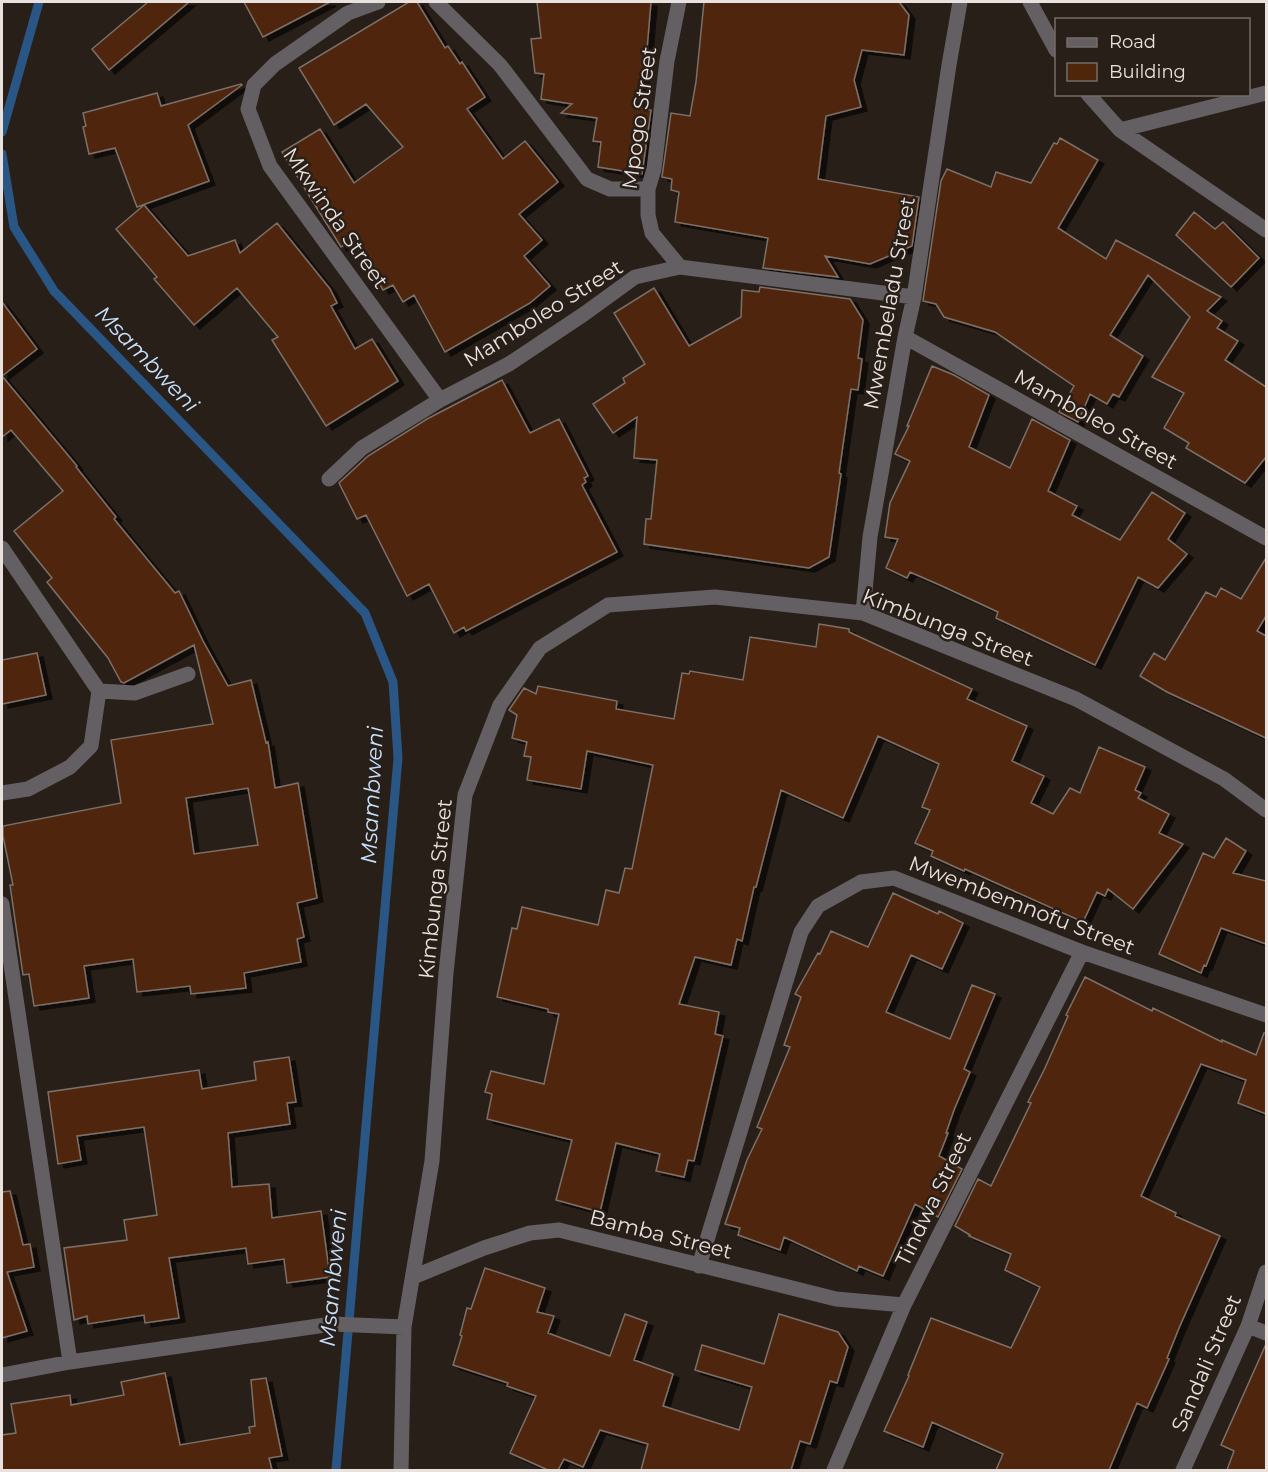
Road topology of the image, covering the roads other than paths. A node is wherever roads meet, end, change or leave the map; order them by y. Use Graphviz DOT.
graph roads {
  1 [pos="378,2"];
  2 [pos="436,2"];
  3 [pos="679,2"];
  4 [pos="960,2"];
  5 [pos="1030,2"];
  6 [pos="1055,48"];
  7 [pos="1266,93"];
  8 [pos="1090,96"];
  9 [pos="1120,130"];
  10 [pos="648,189"];
  11 [pos="1266,230"];
  12 [pos="680,267"];
  13 [pos="914,297"];
  14 [pos="904,337"];
  15 [pos="440,400"];
  16 [pos="329,480"];
  17 [pos="1266,537"];
  18 [pos="2,548"];
  19 [pos="863,613"];
  20 [pos="188,674"];
  21 [pos="99,691"];
  22 [pos="2,793"];
  23 [pos="1266,810"];
  24 [pos="2,904"];
  25 [pos="1082,952"];
  26 [pos="1266,1015"];
  27 [pos="699,1266"];
  28 [pos="1266,1272"];
  29 [pos="413,1277"];
  30 [pos="904,1305"];
  31 [pos="1248,1326"];
  32 [pos="404,1327"];
  33 [pos="1266,1333"];
  34 [pos="70,1362"];
  35 [pos="2,1375"];
  36 [pos="401,1470"];
  37 [pos="834,1470"];
  38 [pos="1183,1470"];
  1 -- 15 [label="street, Mkwinda Street"];
  2 -- 10 [label="street"];
  3 -- 10 [label="street, Mpogo Street"];
  4 -- 13 [label="street, Mwembeladu Street"];
  5 -- 6 [label="street"];
  7 -- 9 [label="street"];
  8 -- 9 [label="street"];
  9 -- 11 [label="street"];
  10 -- 12 [label="street, Mpogo Street"];
  12 -- 13 [label="street, Mamboleo Street"];
  12 -- 15 [label="street, Mamboleo Street"];
  13 -- 14 [label="street, Mwembeladu Street"];
  14 -- 17 [label="street, Mamboleo Street"];
  14 -- 19 [label="street, Mwembeladu Street"];
  15 -- 16 [label="street, Mamboleo Street"];
  18 -- 21 [label="street"];
  19 -- 23 [label="street, Kimbunga Street"];
  19 -- 29 [label="street, Kimbunga Street"];
  20 -- 21 [label="street"];
  21 -- 22 [label="street"];
  24 -- 34 [label="street"];
  25 -- 26 [label="street, Mwembemnofu Street"];
  25 -- 27 [label="street, Mwembemnofu Street"];
  25 -- 30 [label="street, Tindwa Street"];
  27 -- 29 [label="street, Bamba Street"];
  27 -- 30 [label="street, Bamba Street"];
  28 -- 31 [label="street, Sandali Street"];
  29 -- 32 [label="street, Kimbunga Street"];
  30 -- 37 [label="street, Tindwa Street"];
  31 -- 33 [label="street"];
  31 -- 38 [label="street, Sandali Street"];
  32 -- 34 [label="street"];
  32 -- 36 [label="street, Kimbunga Street"];
  34 -- 35 [label="street"];
}
